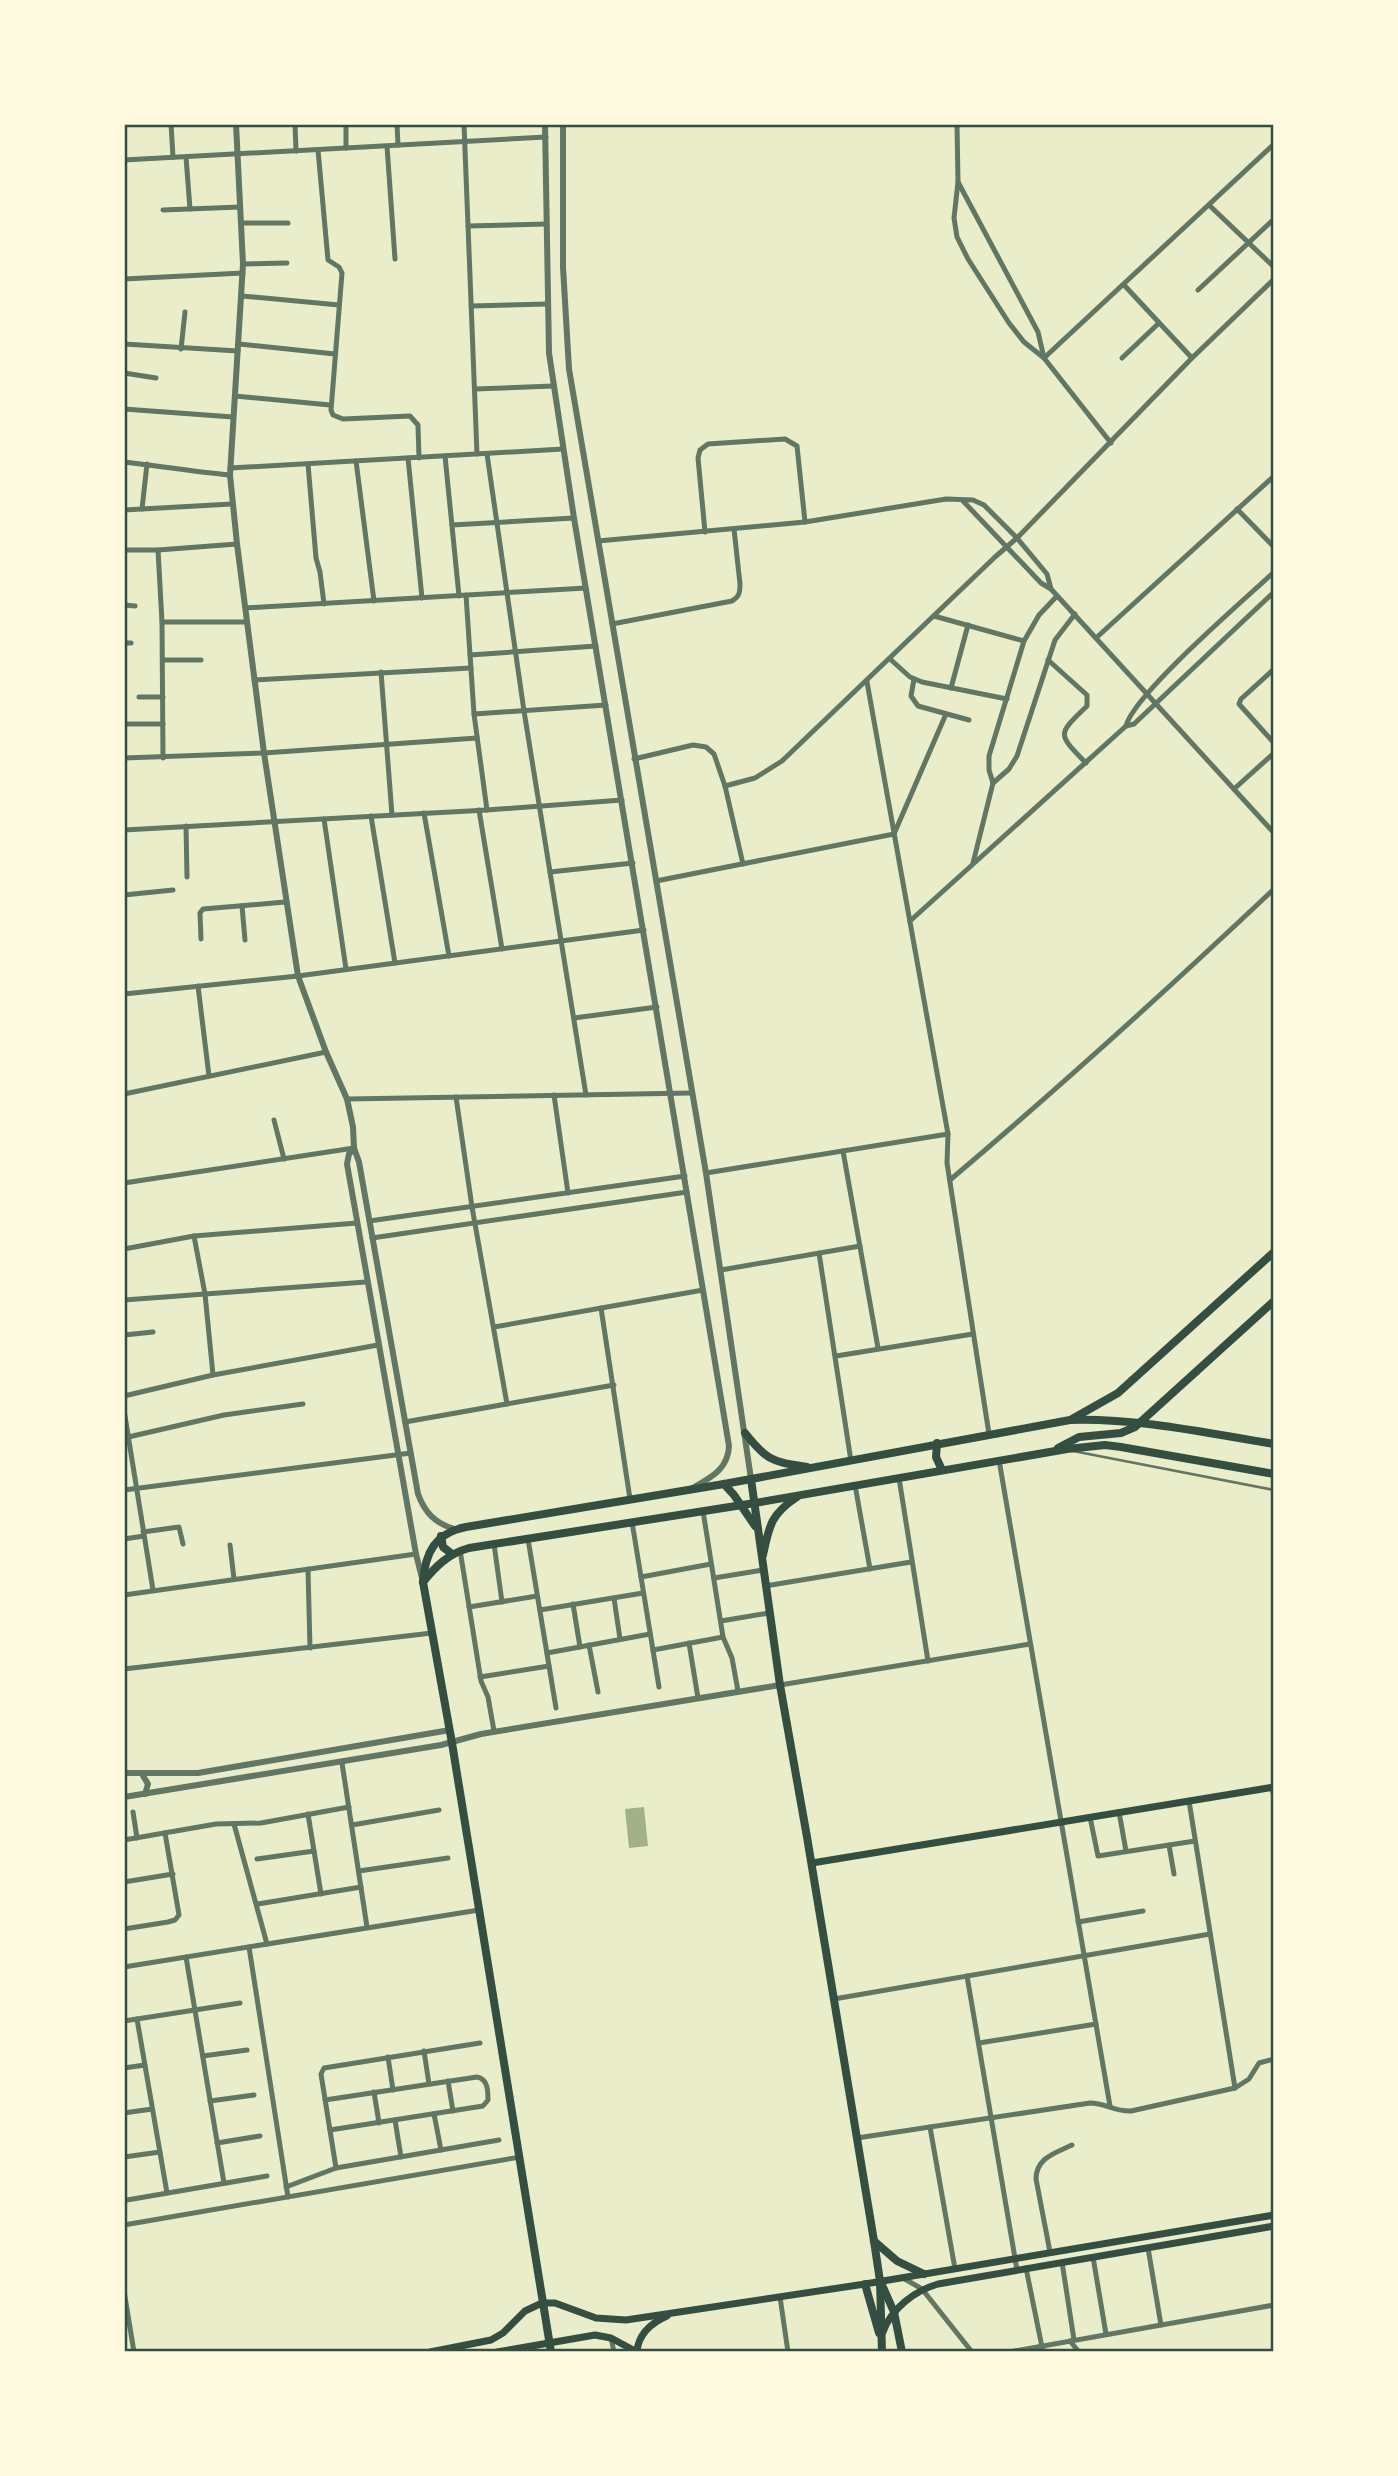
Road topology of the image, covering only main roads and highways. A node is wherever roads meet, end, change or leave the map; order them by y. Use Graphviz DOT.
graph roads {
  1 [pos="1272,1256"];
  2 [pos="1274,1301"];
  3 [pos="1070,1420"];
  4 [pos="1140,1422"];
  5 [pos="745,1433"];
  6 [pos="937,1443"];
  7 [pos="1274,1444"];
  8 [pos="1052,1451"];
  9 [pos="813,1468"];
  10 [pos="942,1470"];
  11 [pos="1274,1474"];
  12 [pos="751,1479"];
  13 [pos="724,1484"];
  14 [pos="801,1495"];
  15 [pos="755,1503"];
  16 [pos="741,1505"];
  17 [pos="757,1532"];
  18 [pos="441,1536"];
  19 [pos="456,1552"];
  20 [pos="762,1566"];
  21 [pos="423,1583"];
  22 [pos="1273,1787"];
  23 [pos="811,1863"];
  24 [pos="1274,2215"];
  25 [pos="1274,2226"];
  26 [pos="874,2241"];
  27 [pos="924,2274"];
  28 [pos="880,2281"];
  29 [pos="865,2284"];
  30 [pos="542,2303"];
  31 [pos="677,2312"];
  32 [pos="894,2312"];
  33 [pos="880,2339"];
  34 [pos="549,2342"];
  35 [pos="430,2352"];
  36 [pos="497,2352"];
  37 [pos="551,2352"];
  38 [pos="637,2352"];
  39 [pos="882,2352"];
  40 [pos="902,2352"];
  1 -- 3 [label="main road"];
  2 -- 4 [label="main road"];
  3 -- 4 [label="main road"];
  3 -- 6 [label="main road"];
  4 -- 7 [label="main road"];
  4 -- 8 [label="main road"];
  5 -- 9 [label="main road"];
  6 -- 9 [label="main road"];
  6 -- 10 [label="main road"];
  8 -- 10 [label="main road"];
  8 -- 11 [label="main road"];
  9 -- 12 [label="main road"];
  10 -- 14 [label="main road"];
  12 -- 13 [label="main road"];
  12 -- 15 [label="main road"];
  13 -- 16 [label="main road"];
  13 -- 18 [label="main road"];
  14 -- 15 [label="main road"];
  14 -- 20 [label="main road"];
  15 -- 16 [label="main road"];
  15 -- 17 [label="main road"];
  16 -- 17 [label="main road"];
  16 -- 19 [label="main road"];
  17 -- 20 [label="main road"];
  18 -- 19 [label="main road"];
  18 -- 21 [label="main road"];
  19 -- 21 [label="main road"];
  20 -- 23 [label="main road"];
  21 -- 30 [label="main road"];
  22 -- 23 [label="main road"];
  23 -- 26 [label="main road"];
  24 -- 27 [label="main road"];
  25 -- 32 [label="main road"];
  26 -- 27 [label="main road"];
  26 -- 28 [label="main road"];
  27 -- 28 [label="main road"];
  28 -- 29 [label="main road"];
  28 -- 32 [label="main road"];
  28 -- 33 [label="main road"];
  29 -- 31 [label="main road"];
  29 -- 33 [label="main road"];
  30 -- 31 [label="main road"];
  30 -- 34 [label="main road"];
  30 -- 35 [label="main road"];
  31 -- 38 [label="main road"];
  32 -- 33 [label="main road"];
  32 -- 40 [label="main road"];
  33 -- 39 [label="main road"];
  34 -- 36 [label="main road"];
  34 -- 37 [label="main road"];
  34 -- 38 [label="main road"];
}
